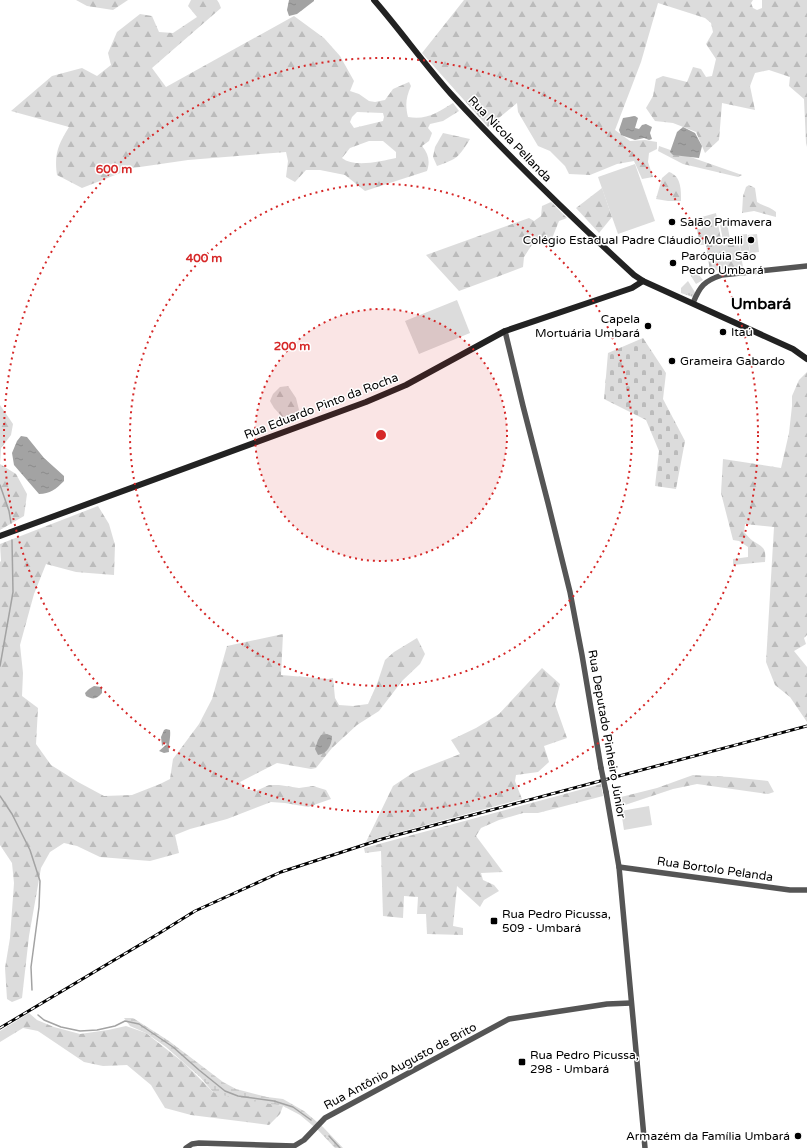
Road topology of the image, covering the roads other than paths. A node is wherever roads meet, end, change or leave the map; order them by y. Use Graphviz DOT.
graph roads {
  1 [pos="374,0"];
  2 [pos="807,266"];
  3 [pos="643,282"];
  4 [pos="693,304"];
  5 [pos="505,331"];
  6 [pos="807,359"];
  7 [pos="0,536"];
  8 [pos="619,867"];
  9 [pos="807,890"];
  10 [pos="631,1003"];
  11 [pos="186,1148"];
  12 [pos="645,1148"];
  1 -- 3 [label="main road, Rua Nicola Pellanda"];
  2 -- 4 [label="street"];
  3 -- 4 [label="main road, Rua Nicola Pellanda"];
  3 -- 5 [label="main road, Rua Eduardo Pinto da Rocha"];
  4 -- 6 [label="main road"];
  5 -- 7 [label="main road, Rua Eduardo Pinto da Rocha"];
  5 -- 8 [label="street, Rua Deputado Pinheiro Júnior, bridge"];
  8 -- 9 [label="street, Rua Bortolo Pelanda"];
  8 -- 10 [label="street, Rua Deputado Pinheiro Júnior"];
  10 -- 11 [label="street, Rua Antônio Augusto de Brito"];
  10 -- 12 [label="street, Rua Deputado Pinheiro Júnior"];
}
